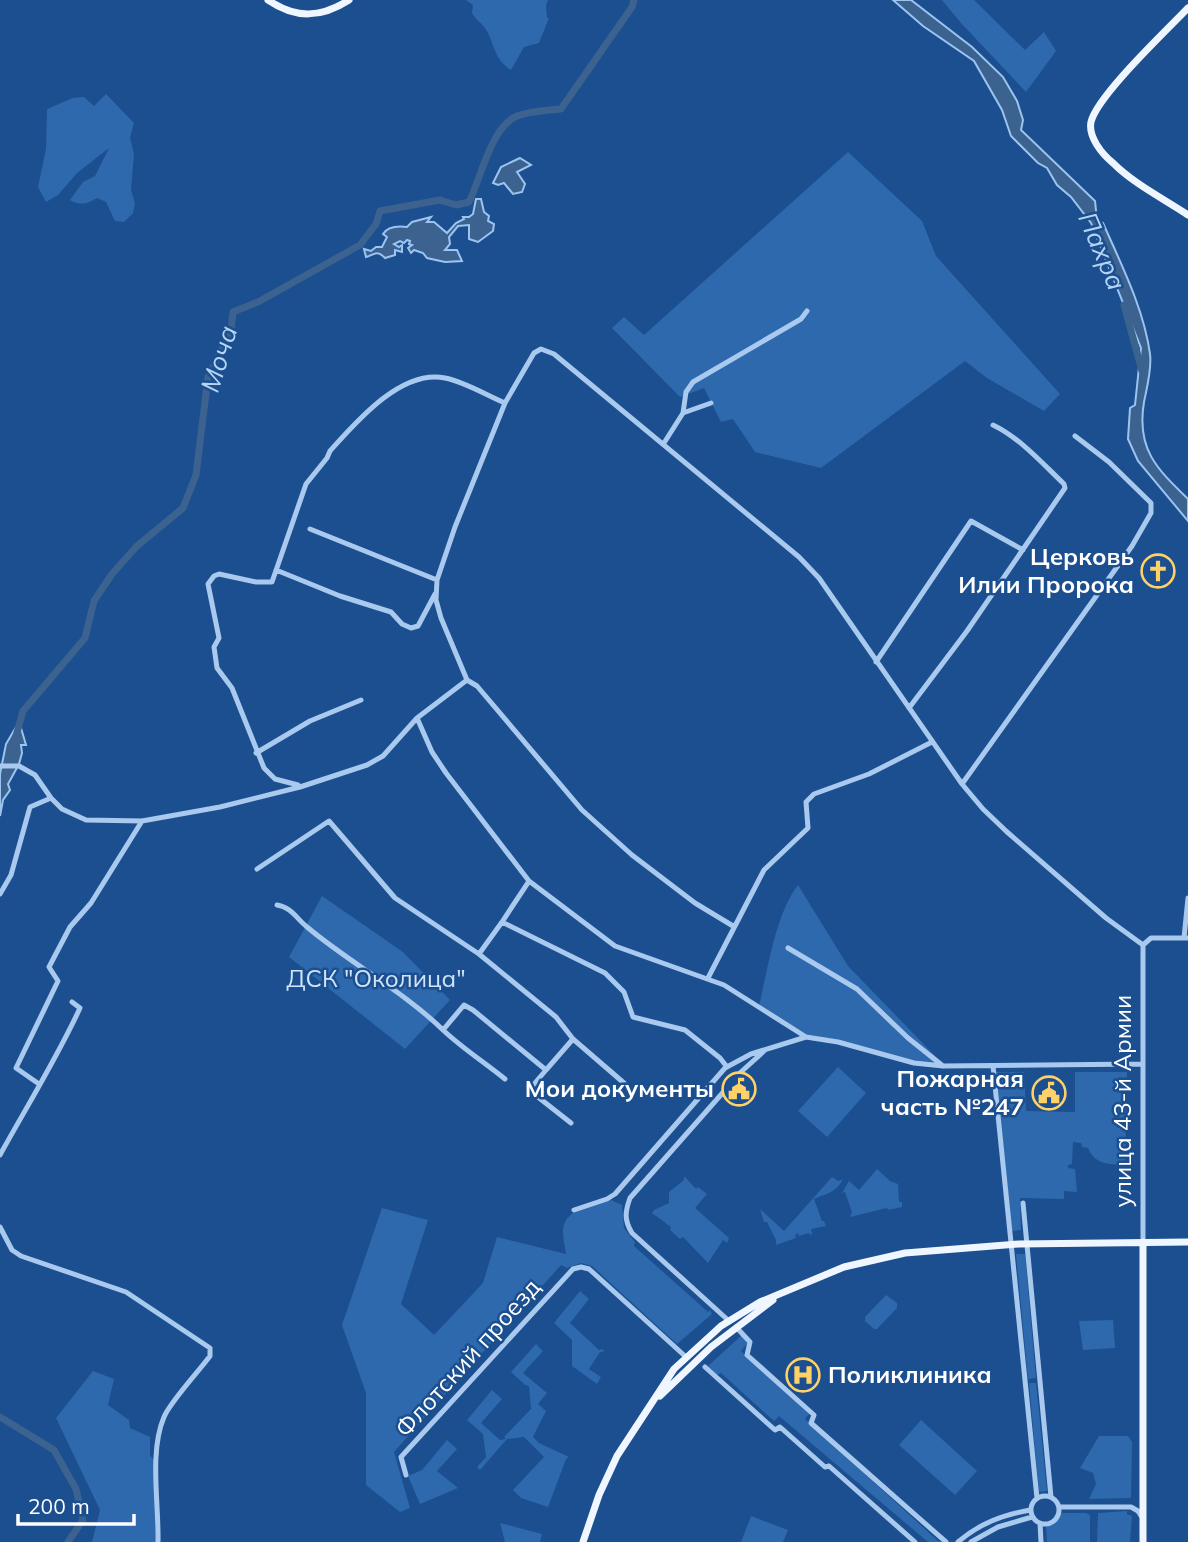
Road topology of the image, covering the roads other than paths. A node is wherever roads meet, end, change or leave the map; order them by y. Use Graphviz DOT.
graph roads {
  1 [pos="268,0"];
  2 [pos="349,0"];
  3 [pos="1188,8"];
  4 [pos="1188,215"];
  5 [pos="807,311"];
  6 [pos="505,403"];
  7 [pos="711,403"];
  8 [pos="683,412"];
  9 [pos="993,425"];
  10 [pos="1075,436"];
  11 [pos="664,443"];
  12 [pos="310,529"];
  13 [pos="1023,550"];
  14 [pos="275,570"];
  15 [pos="438,580"];
  16 [pos="437,592"];
  17 [pos="876,662"];
  18 [pos="467,680"];
  19 [pos="361,700"];
  20 [pos="909,708"];
  21 [pos="417,718"];
  22 [pos="932,742"];
  23 [pos="256,753"];
  24 [pos="0,766"];
  25 [pos="961,784"];
  26 [pos="300,788"];
  27 [pos="51,798"];
  28 [pos="142,821"];
  29 [pos="257,869"];
  30 [pos="529,881"];
  31 [pos="0,894"];
  32 [pos="1188,898"];
  33 [pos="277,905"];
  34 [pos="502,922"];
  35 [pos="733,926"];
  36 [pos="1186,938"];
  37 [pos="1143,945"];
  38 [pos="788,948"];
  39 [pos="479,954"];
  40 [pos="708,978"];
  41 [pos="72,1002"];
  42 [pos="443,1030"];
  43 [pos="806,1037"];
  44 [pos="573,1039"];
  45 [pos="766,1049"];
  46 [pos="1142,1064"];
  47 [pos="943,1066"];
  48 [pos="979,1066"];
  49 [pos="993,1066"];
  50 [pos="727,1067"];
  51 [pos="546,1070"];
  52 [pos="505,1079"];
  53 [pos="994,1079"];
  54 [pos="624,1083"];
  55 [pos="39,1084"];
  56 [pos="571,1123"];
  57 [pos="0,1155"];
  58 [pos="1023,1203"];
  59 [pos="574,1210"];
  60 [pos="0,1227"];
  61 [pos="1143,1242"];
  62 [pos="1155,1242"];
  63 [pos="1188,1242"];
  64 [pos="1027,1244"];
  65 [pos="1011,1245"];
  66 [pos="1143,1258"];
  67 [pos="748,1313"];
  68 [pos="729,1321"];
  69 [pos="736,1327"];
  70 [pos="686,1357"];
  71 [pos="705,1367"];
  72 [pos="674,1369"];
  73 [pos="680,1377"];
  74 [pos="1040,1380"];
  75 [pos="1025,1381"];
  76 [pos="649,1406"];
  77 [pos="406,1475"];
  78 [pos="1143,1496"];
  79 [pos="1051,1497"];
  80 [pos="1037,1498"];
  81 [pos="1059,1507"];
  82 [pos="1131,1507"];
  83 [pos="1031,1513"];
  84 [pos="1143,1518"];
  85 [pos="1040,1524"];
  86 [pos="964,1537"];
  87 [pos="158,1542"];
  88 [pos="583,1542"];
  89 [pos="915,1542"];
  90 [pos="946,1542"];
  91 [pos="958,1542"];
  92 [pos="970,1542"];
  93 [pos="1041,1542"];
  94 [pos="1143,1542"];
  1 -- 2 [label="main road"];
  3 -- 4 [label="main road"];
  5 -- 8 [label="street"];
  6 -- 11 [label="street"];
  6 -- 14 [label="street"];
  6 -- 15 [label="street"];
  7 -- 8 [label="street"];
  8 -- 11 [label="street"];
  9 -- 13 [label="street"];
  10 -- 25 [label="street"];
  11 -- 17 [label="street"];
  12 -- 15 [label="street"];
  13 -- 17 [label="street"];
  13 -- 20 [label="street"];
  14 -- 16 [label="street"];
  14 -- 23 [label="street"];
  15 -- 16 [label="street"];
  16 -- 18 [label="street"];
  17 -- 20 [label="street"];
  18 -- 21 [label="street"];
  18 -- 35 [label="street"];
  19 -- 23 [label="street"];
  20 -- 22 [label="street"];
  21 -- 26 [label="street"];
  21 -- 30 [label="street"];
  22 -- 25 [label="street"];
  22 -- 35 [label="street"];
  23 -- 26 [label="street"];
  24 -- 27 [label="street"];
  25 -- 37 [label="street"];
  26 -- 28 [label="street"];
  27 -- 28 [label="street"];
  27 -- 31 [label="street"];
  28 -- 55 [label="street"];
  29 -- 39 [label="street"];
  30 -- 34 [label="street"];
  30 -- 40 [label="street"];
  32 -- 36 [label="street"];
  33 -- 42 [label="street"];
  34 -- 39 [label="street"];
  34 -- 50 [label="street"];
  35 -- 40 [label="street"];
  36 -- 37 [label="street"];
  37 -- 46 [label="street, улица 43-й Армии"];
  38 -- 47 [label="street"];
  39 -- 44 [label="street"];
  40 -- 43 [label="street"];
  41 -- 55 [label="street"];
  42 -- 51 [label="street"];
  42 -- 52 [label="street"];
  43 -- 45 [label="street"];
  43 -- 47 [label="street"];
  44 -- 51 [label="street"];
  44 -- 54 [label="street"];
  45 -- 50 [label="street"];
  45 -- 68 [label="street"];
  46 -- 49 [label="street"];
  46 -- 61 [label="street, улица 43-й Армии"];
  47 -- 48 [label="street"];
  48 -- 49 [label="street"];
  48 -- 53 [label="street"];
  49 -- 53 [label="street"];
  50 -- 59 [label="street"];
  51 -- 56 [label="street"];
  53 -- 65 [label="street"];
  55 -- 57 [label="street"];
  58 -- 64 [label="street"];
  60 -- 87 [label="street"];
  61 -- 62 [label="main road"];
  61 -- 64 [label="main road"];
  61 -- 66 [label="main road, улица 43-й Армии"];
  62 -- 63 [label="main road"];
  62 -- 66 [label="main road"];
  64 -- 65 [label="main road"];
  64 -- 74 [label="street"];
  65 -- 67 [label="main road"];
  65 -- 75 [label="street"];
  66 -- 78 [label="main road, улица 43-й Армии"];
  67 -- 68 [label="main road"];
  67 -- 69 [label="main road"];
  68 -- 70 [label="main road"];
  69 -- 73 [label="main road"];
  69 -- 90 [label="street"];
  70 -- 72 [label="main road"];
  70 -- 77 [label="street, Флотский проезд"];
  71 -- 89 [label="street"];
  72 -- 73 [label="main road"];
  72 -- 76 [label="main road"];
  73 -- 76 [label="main road"];
  74 -- 75 [label="street"];
  74 -- 79 [label="street"];
  75 -- 80 [label="street"];
  76 -- 88 [label="main road"];
  78 -- 82 [label="street"];
  78 -- 84 [label="main road, улица 43-й Армии"];
  79 -- 80 [label="street"];
  79 -- 81 [label="street"];
  80 -- 83 [label="street"];
  81 -- 82 [label="street"];
  81 -- 85 [label="street"];
  82 -- 84 [label="street"];
  83 -- 85 [label="street"];
  83 -- 86 [label="street"];
  83 -- 92 [label="street"];
  84 -- 94 [label="main road, улица 43-й Армии"];
  85 -- 93 [label="street"];
  86 -- 91 [label="street"];
  86 -- 92 [label="street"];
}
